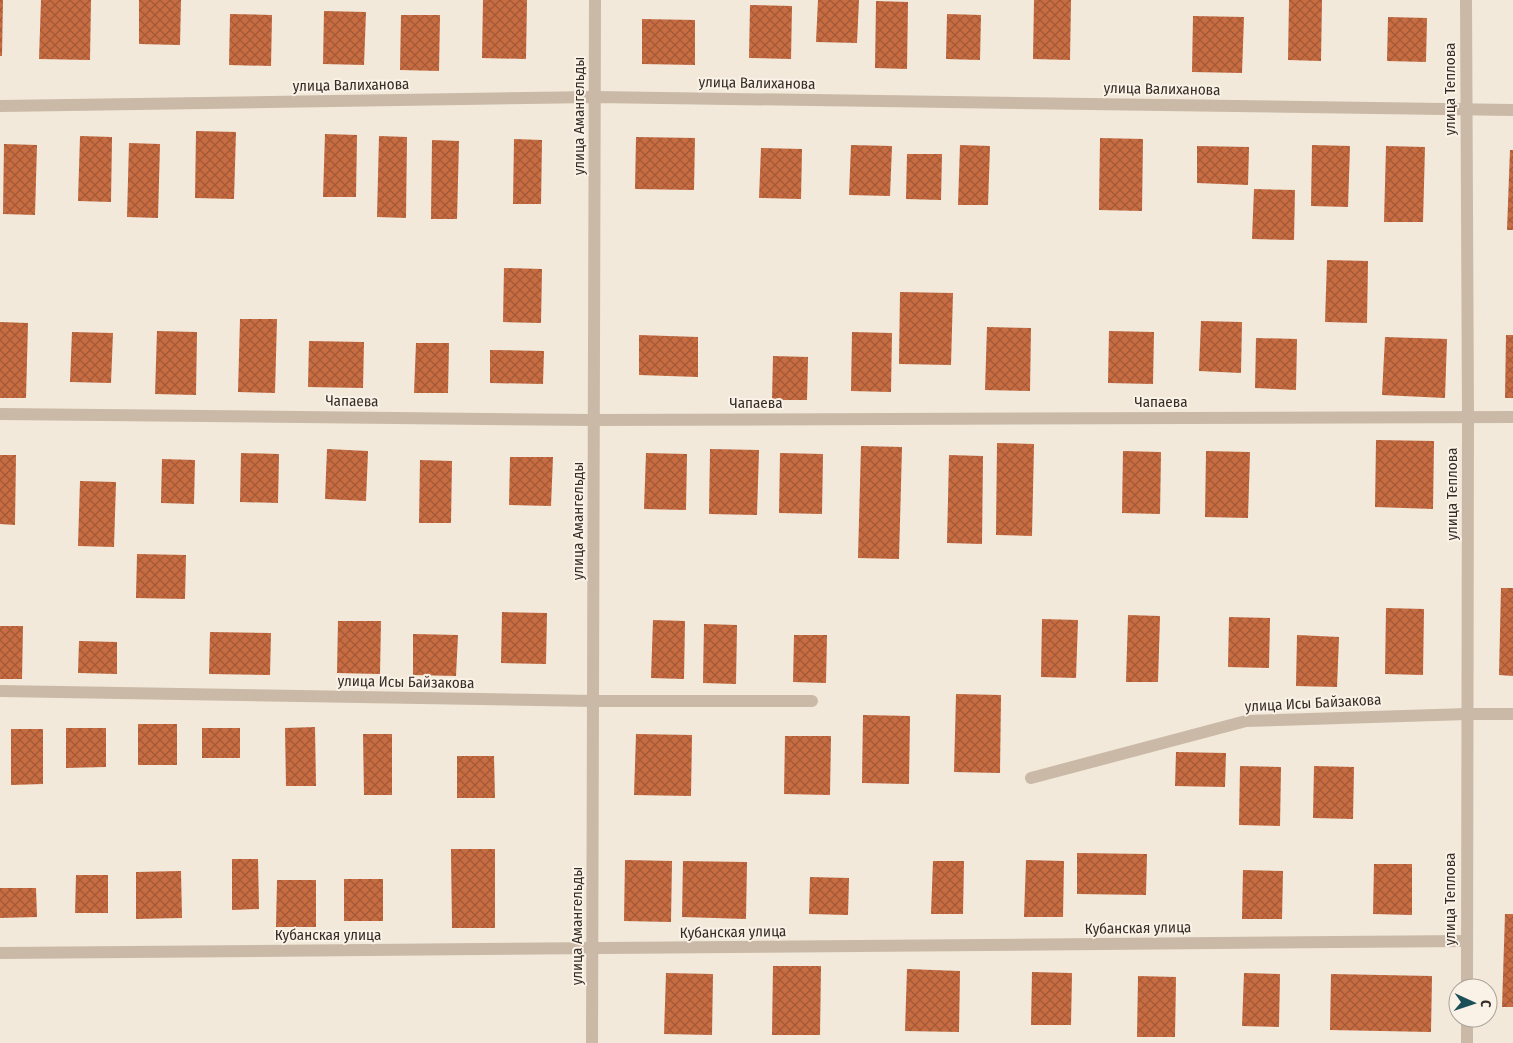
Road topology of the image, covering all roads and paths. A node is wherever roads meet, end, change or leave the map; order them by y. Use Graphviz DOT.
graph roads {
  1 [pos="595,0"];
  2 [pos="1466,0"];
  3 [pos="595,97"];
  4 [pos="0,106"];
  5 [pos="1466,109"];
  6 [pos="1513,110"];
  7 [pos="0,414"];
  8 [pos="1468,417"];
  9 [pos="1513,417"];
  10 [pos="594,420"];
  11 [pos="0,691"];
  12 [pos="594,701"];
  13 [pos="812,702"];
  14 [pos="1467,714"];
  15 [pos="1513,714"];
  16 [pos="1031,778"];
  17 [pos="1467,942"];
  18 [pos="593,949"];
  19 [pos="0,953"];
  20 [pos="1467,978"];
  21 [pos="1467,1028"];
  22 [pos="592,1043"];
  23 [pos="1467,1043"];
  1 -- 3 [label="street, улица Амангельды"];
  2 -- 5 [label="street, улица Теплова"];
  3 -- 4 [label="street, улица Валиханова"];
  3 -- 5 [label="street, улица Валиханова"];
  3 -- 10 [label="street, улица Амангельды"];
  5 -- 6 [label="street, улица Валиханова"];
  5 -- 8 [label="street, улица Теплова"];
  7 -- 10 [label="street, Чапаева"];
  8 -- 9 [label="street, Чапаева"];
  8 -- 10 [label="street, Чапаева"];
  8 -- 14 [label="street, улица Теплова"];
  10 -- 12 [label="street, улица Амангельды"];
  11 -- 12 [label="street, улица Исы Байзакова"];
  12 -- 13 [label="street, улица Исы Байзакова"];
  12 -- 18 [label="street, улица Амангельды"];
  14 -- 15 [label="street, улица Исы Байзакова"];
  14 -- 16 [label="street, улица Исы Байзакова"];
  14 -- 17 [label="street, улица Теплова"];
  17 -- 18 [label="street, Кубанская улица"];
  17 -- 20 [label="street, улица Теплова"];
  18 -- 19 [label="street, Кубанская улица"];
  18 -- 22 [label="street, улица Амангельды"];
  21 -- 23 [label="street"];
}
